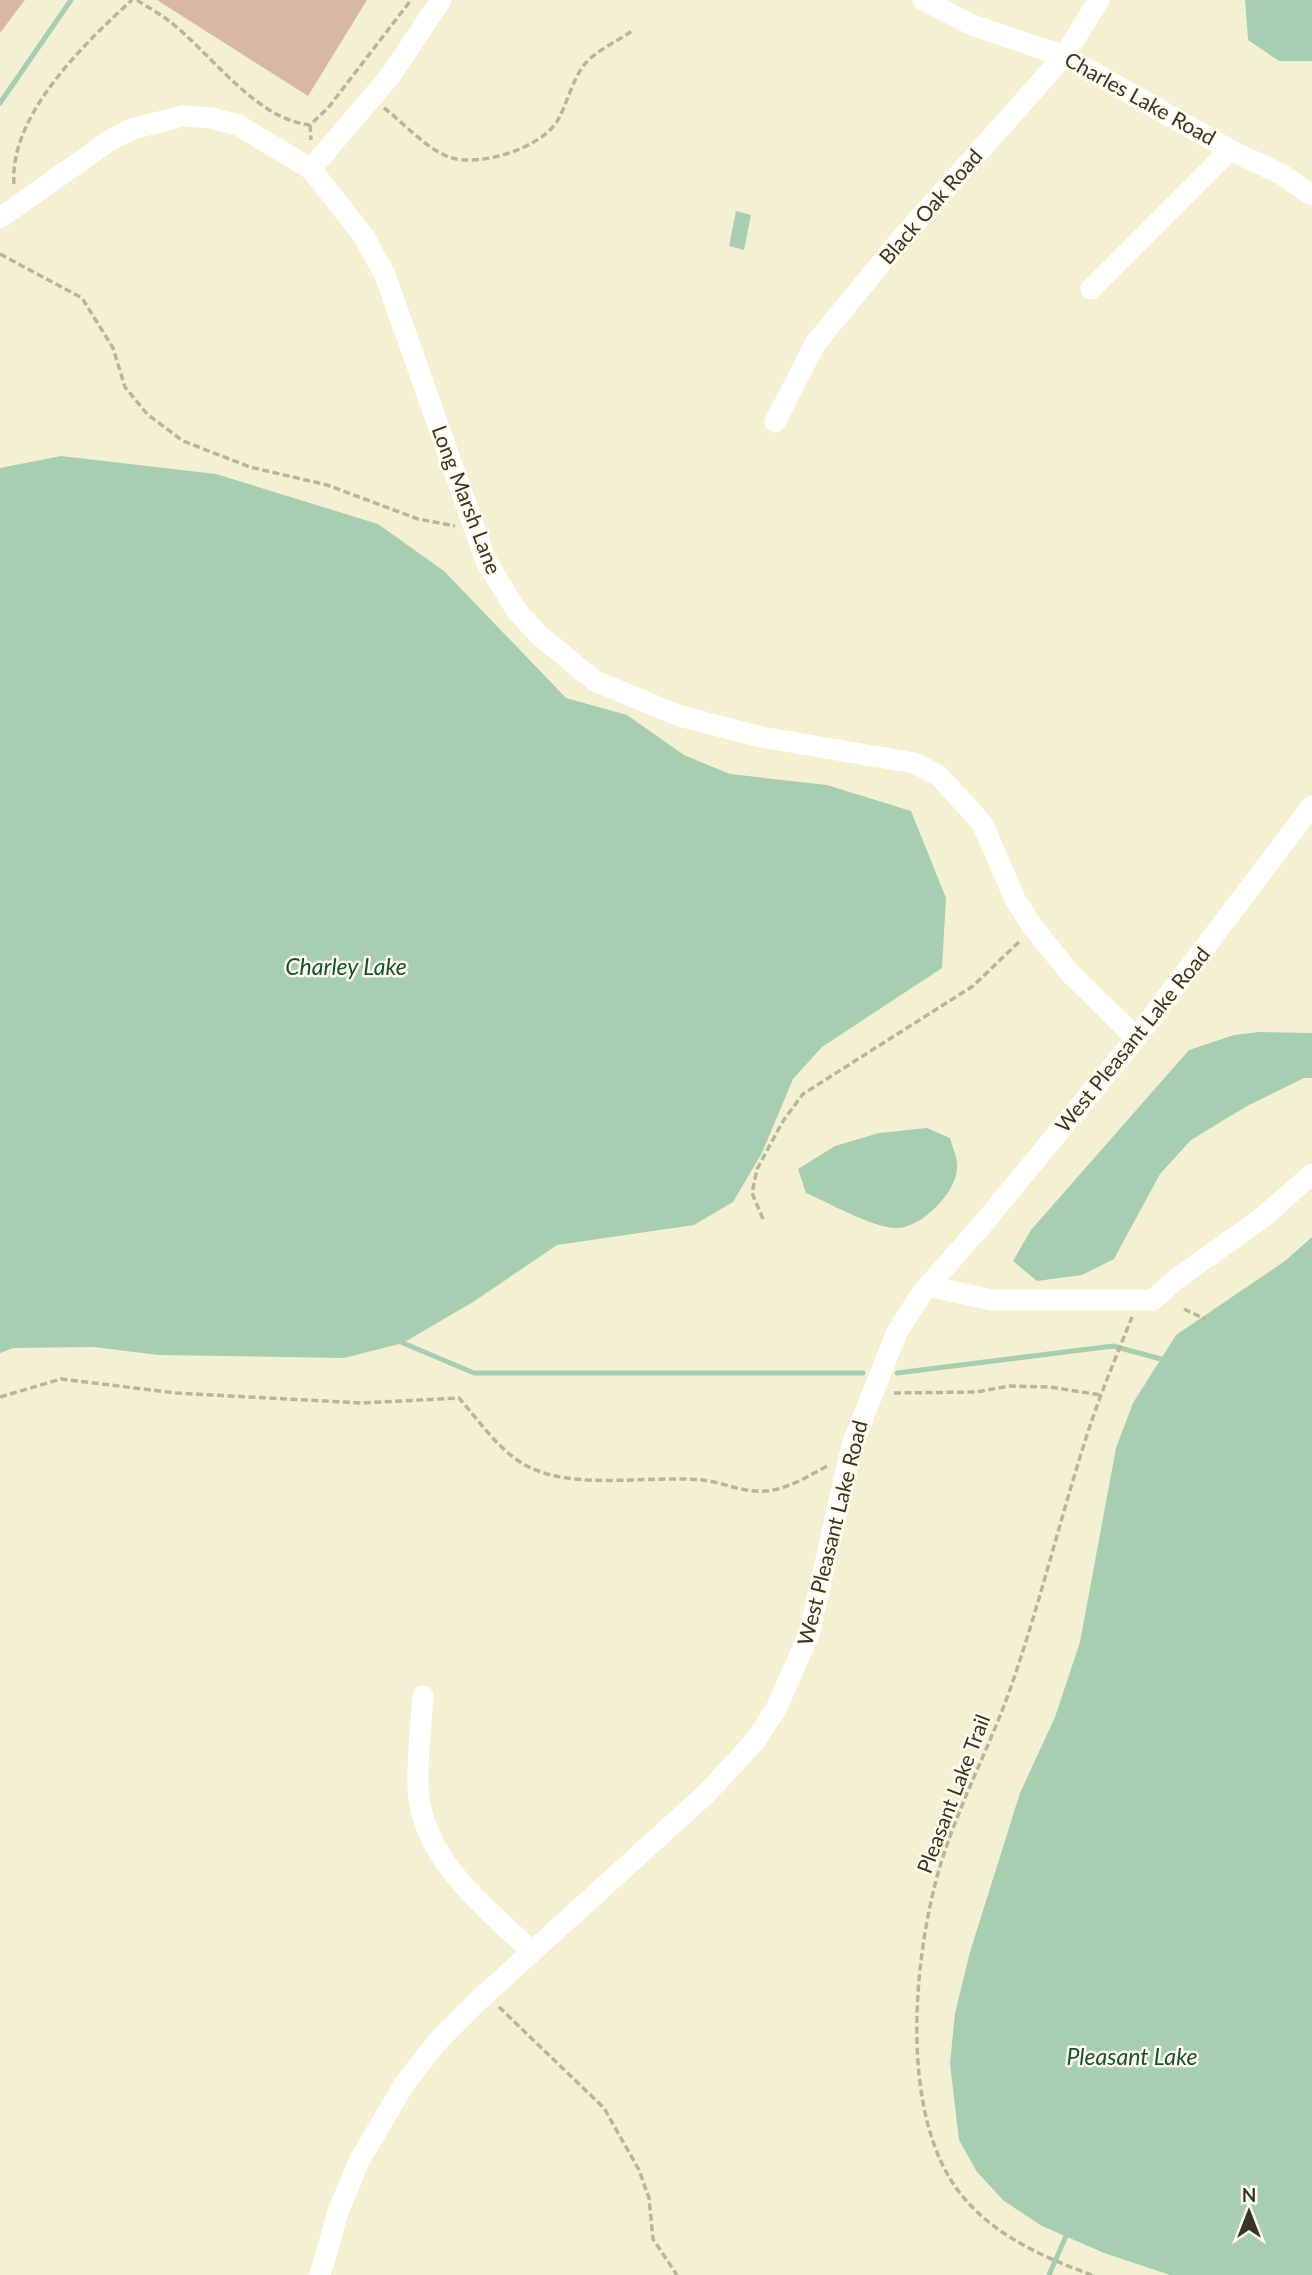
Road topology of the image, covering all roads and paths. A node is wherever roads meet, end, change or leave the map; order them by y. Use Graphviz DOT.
graph roads {
  1 [pos="135,0"];
  2 [pos="411,0"];
  3 [pos="441,0"];
  4 [pos="923,0"];
  5 [pos="1099,0"];
  6 [pos="632,31"];
  7 [pos="1064,56"];
  8 [pos="371,99"];
  9 [pos="1230,150"];
  10 [pos="311,169"];
  11 [pos="1312,195"];
  12 [pos="8,212"];
  13 [pos="0,254"];
  14 [pos="1091,289"];
  15 [pos="775,422"];
  16 [pos="474,530"];
  17 [pos="1312,806"];
  18 [pos="1034,929"];
  19 [pos="1136,1038"];
  20 [pos="1312,1174"];
  21 [pos="763,1219"];
  22 [pos="928,1286"];
  23 [pos="1138,1302"];
  24 [pos="1184,1309"];
  25 [pos="1205,1319"];
  26 [pos="871,1393"];
  27 [pos="1101,1395"];
  28 [pos="0,1397"];
  29 [pos="850,1455"];
  30 [pos="423,1696"];
  31 [pos="532,1952"];
  32 [pos="486,1994"];
  33 [pos="320,2275"];
  34 [pos="677,2275"];
  35 [pos="1092,2275"];
  1 -- 2 [label="path"];
  1 -- 12 [label="path"];
  3 -- 8 [label="street"];
  4 -- 7 [label="street, Charles Lake Road"];
  5 -- 7 [label="street, Black Oak Road"];
  6 -- 8 [label="path"];
  7 -- 9 [label="street, Charles Lake Road"];
  7 -- 15 [label="street, Black Oak Road"];
  8 -- 10 [label="street"];
  9 -- 11 [label="street, Charles Lake Road"];
  9 -- 14 [label="street"];
  10 -- 12 [label="street"];
  10 -- 16 [label="street, Long Marsh Lane"];
  13 -- 16 [label="path"];
  16 -- 18 [label="street, Long Marsh Lane"];
  17 -- 19 [label="street, West Pleasant Lake Road"];
  18 -- 19 [label="street, Long Marsh Lane"];
  18 -- 21 [label="path"];
  19 -- 22 [label="street, West Pleasant Lake Road"];
  20 -- 23 [label="street"];
  22 -- 23 [label="street"];
  22 -- 26 [label="street, West Pleasant Lake Road"];
  23 -- 27 [label="path, Pleasant Lake Trail"];
  24 -- 25 [label="path"];
  26 -- 27 [label="path"];
  26 -- 29 [label="street, West Pleasant Lake Road"];
  27 -- 35 [label="path, Pleasant Lake Trail"];
  28 -- 29 [label="path"];
  29 -- 31 [label="street, West Pleasant Lake Road"];
  30 -- 31 [label="street"];
  31 -- 32 [label="street, West Pleasant Lake Road"];
  32 -- 33 [label="street, West Pleasant Lake Road"];
  32 -- 34 [label="path"];
}
